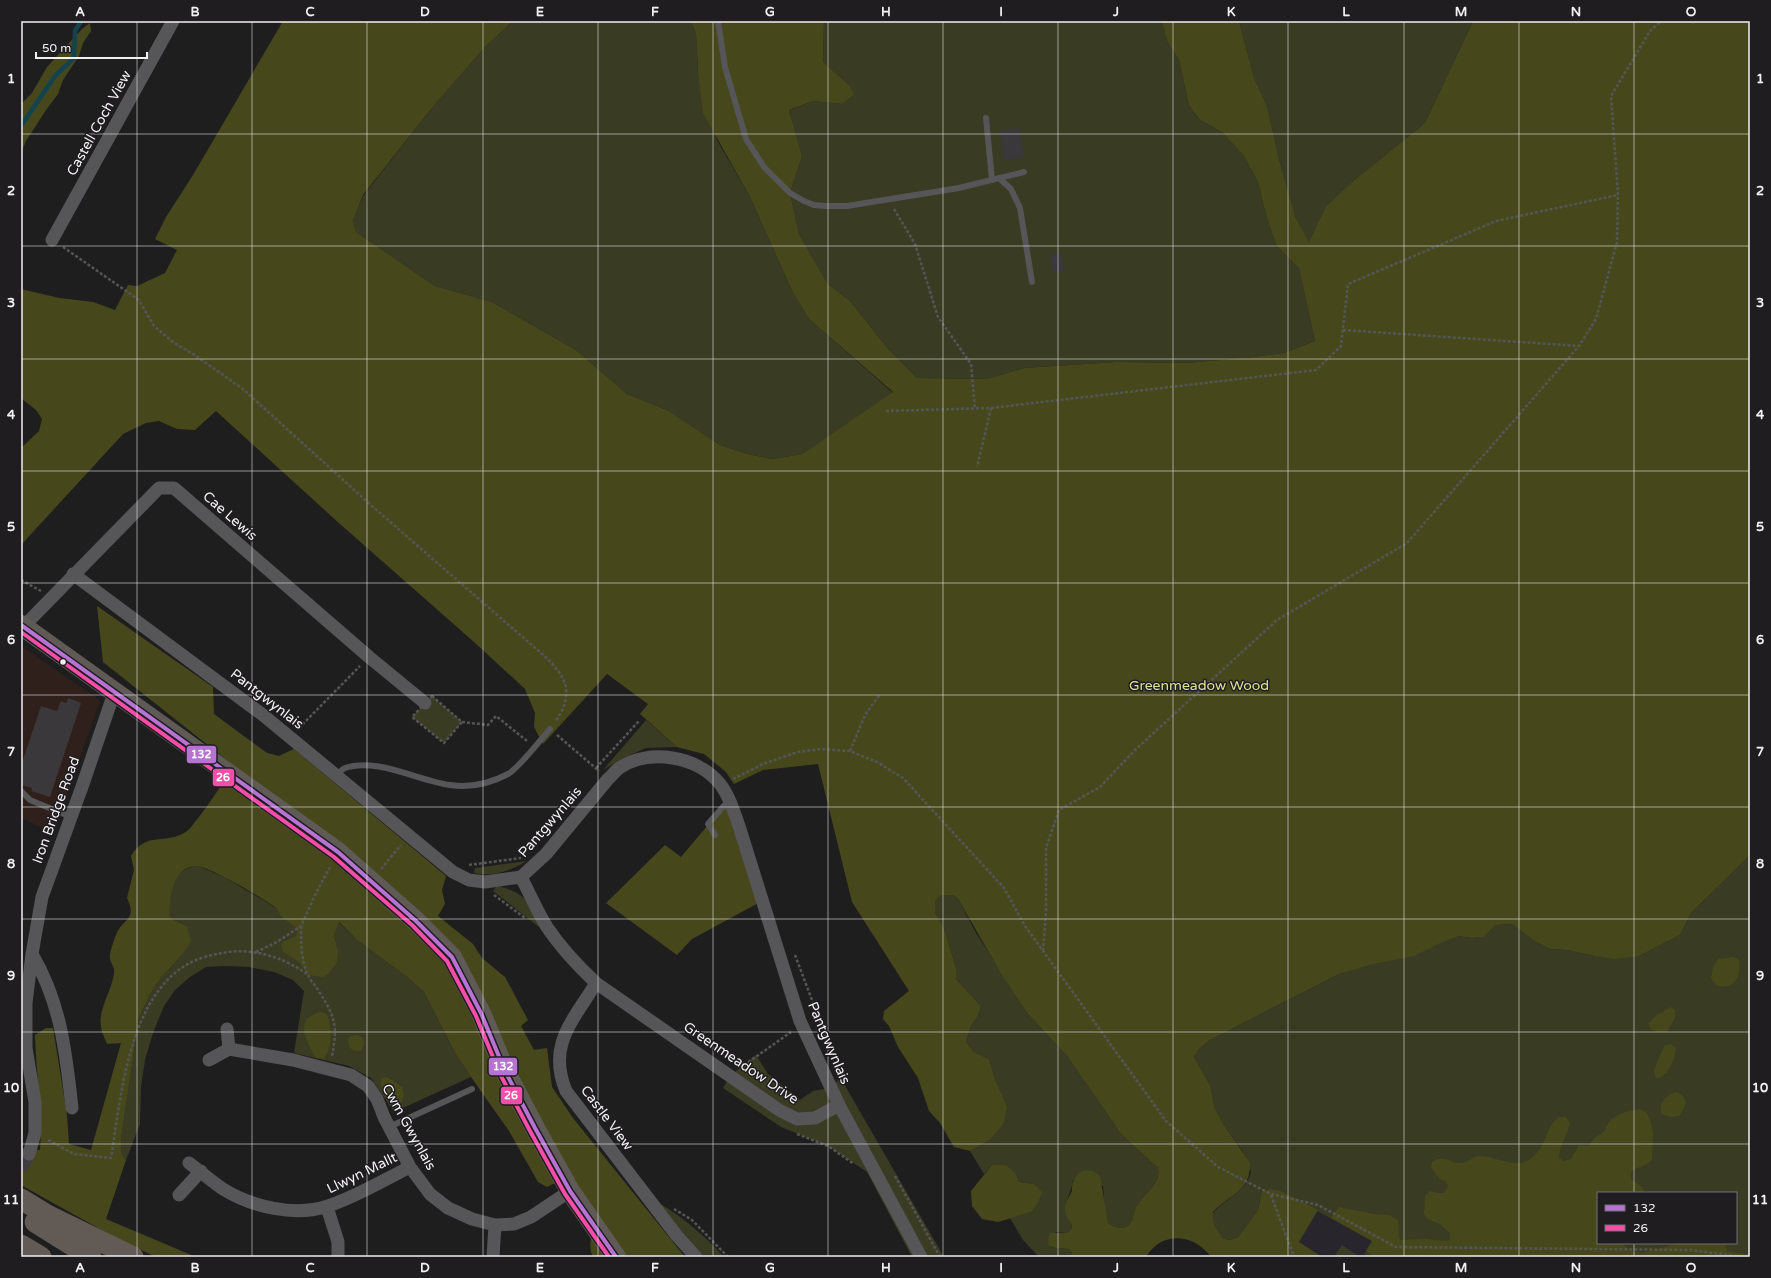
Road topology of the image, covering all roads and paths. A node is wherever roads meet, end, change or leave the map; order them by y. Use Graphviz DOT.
graph roads {
  1 [pos="173,21"];
  2 [pos="718,21"];
  3 [pos="1661,21"];
  4 [pos="986,118"];
  5 [pos="1024,172"];
  6 [pos="995,179"];
  7 [pos="1618,195"];
  8 [pos="889,200"];
  9 [pos="52,240"];
  10 [pos="1032,282"];
  11 [pos="1343,330"];
  12 [pos="1579,346"];
  13 [pos="991,408"];
  14 [pos="975,409"];
  15 [pos="886,411"];
  16 [pos="977,467"];
  17 [pos="73,574"];
  18 [pos="21,580"];
  19 [pos="52,597"];
  20 [pos="22,626"];
  21 [pos="369,657"];
  22 [pos="114,693"];
  23 [pos="880,694"];
  24 [pos="425,703"];
  25 [pos="639,721"];
  26 [pos="462,722"];
  27 [pos="550,729"];
  28 [pos="290,737"];
  29 [pos="534,747"];
  30 [pos="850,751"];
  31 [pos="596,768"];
  32 [pos="336,776"];
  33 [pos="608,779"];
  34 [pos="721,785"];
  35 [pos="21,791"];
  36 [pos="729,800"];
  37 [pos="71,816"];
  38 [pos="715,835"];
  39 [pos="409,836"];
  40 [pos="338,852"];
  41 [pos="546,854"];
  42 [pos="448,868"];
  43 [pos="521,877"];
  44 [pos="370,880"];
  45 [pos="476,881"];
  46 [pos="530,922"];
  47 [pos="301,926"];
  48 [pos="774,936"];
  49 [pos="1043,951"];
  50 [pos="255,952"];
  51 [pos="32,954"];
  52 [pos="308,975"];
  53 [pos="596,983"];
  54 [pos="802,1025"];
  55 [pos="227,1029"];
  56 [pos="24,1048"];
  57 [pos="229,1049"];
  58 [pos="833,1056"];
  59 [pos="209,1060"];
  60 [pos="330,1068"];
  61 [pos="730,1076"];
  62 [pos="472,1089"];
  63 [pos="839,1105"];
  64 [pos="72,1108"];
  65 [pos="389,1127"];
  66 [pos="35,1133"];
  67 [pos="29,1154"];
  68 [pos="189,1163"];
  69 [pos="410,1167"];
  70 [pos="201,1171"];
  71 [pos="894,1174"];
  72 [pos="570,1191"];
  73 [pos="1271,1194"];
  74 [pos="179,1195"];
  75 [pos="21,1199"];
  76 [pos="327,1207"];
  77 [pos="673,1208"];
  78 [pos="21,1213"];
  79 [pos="495,1225"];
  80 [pos="21,1245"];
  81 [pos="41,1257"];
  82 [pos="91,1257"];
  83 [pos="132,1257"];
  84 [pos="338,1257"];
  85 [pos="493,1257"];
  86 [pos="616,1257"];
  87 [pos="696,1257"];
  88 [pos="728,1257"];
  89 [pos="920,1257"];
  90 [pos="940,1257"];
  91 [pos="1294,1257"];
  92 [pos="1744,1257"];
  1 -- 9 [label="street, Castell Coch View"];
  2 -- 8 [label="lane"];
  3 -- 7 [label="path"];
  4 -- 6 [label="lane"];
  5 -- 6 [label="lane"];
  6 -- 8 [label="lane"];
  6 -- 10 [label="lane"];
  7 -- 11 [label="path"];
  7 -- 12 [label="path"];
  8 -- 14 [label="path"];
  9 -- 27 [label="path"];
  11 -- 12 [label="path"];
  11 -- 13 [label="path"];
  12 -- 49 [label="path"];
  13 -- 14 [label="path"];
  13 -- 16 [label="path"];
  14 -- 15 [label="path"];
  17 -- 19 [label="street, Cae Lewis"];
  17 -- 21 [label="street, Cae Lewis"];
  17 -- 28 [label="street, Pantgwynlais"];
  18 -- 19 [label="path"];
  19 -- 20 [label="street, Cae Lewis"];
  20 -- 22 [label="main road"];
  21 -- 24 [label="street, Cae Lewis"];
  21 -- 28 [label="path"];
  22 -- 37 [label="street, Iron Bridge Road"];
  22 -- 40 [label="main road"];
  23 -- 30 [label="path"];
  24 -- 26 [label="path"];
  24 -- 26 [label="path"];
  25 -- 31 [label="path"];
  26 -- 29 [label="path"];
  27 -- 29 [label="lane"];
  27 -- 31 [label="path"];
  28 -- 32 [label="street, Pantgwynlais"];
  29 -- 32 [label="lane"];
  30 -- 34 [label="path"];
  30 -- 49 [label="path"];
  31 -- 33 [label="path"];
  32 -- 39 [label="street, Pantgwynlais"];
  33 -- 34 [label="street, Pantgwynlais"];
  33 -- 41 [label="street, Pantgwynlais"];
  34 -- 36 [label="street, Pantgwynlais"];
  35 -- 37 [label="lane"];
  36 -- 38 [label="lane"];
  36 -- 48 [label="street, Pantgwynlais"];
  37 -- 51 [label="street, Iron Bridge Road"];
  39 -- 42 [label="street, Pantgwynlais"];
  39 -- 44 [label="path"];
  40 -- 44 [label="main road"];
  40 -- 47 [label="path"];
  41 -- 42 [label="path"];
  41 -- 43 [label="street, Pantgwynlais"];
  42 -- 45 [label="street, Pantgwynlais"];
  43 -- 45 [label="street, Pantgwynlais"];
  43 -- 53 [label="street, Greenmeadow Drive"];
  44 -- 72 [label="main road"];
  45 -- 46 [label="path"];
  47 -- 50 [label="path"];
  47 -- 52 [label="path"];
  48 -- 54 [label="street, Pantgwynlais"];
  48 -- 58 [label="path"];
  49 -- 73 [label="path"];
  50 -- 52 [label="path"];
  50 -- 66 [label="path"];
  51 -- 56 [label="street, Iron Bridge Road"];
  51 -- 64 [label="street"];
  52 -- 60 [label="path"];
  53 -- 61 [label="street, Greenmeadow Drive"];
  53 -- 87 [label="street, Castle View"];
  54 -- 61 [label="path"];
  54 -- 63 [label="street, Pantgwynlais"];
  55 -- 57 [label="street"];
  56 -- 66 [label="street, Iron Bridge Road"];
  57 -- 59 [label="street"];
  57 -- 60 [label="street, Cwm Gwynlais"];
  60 -- 65 [label="street, Cwm Gwynlais"];
  61 -- 63 [label="street, Greenmeadow Drive"];
  62 -- 65 [label="lane"];
  63 -- 89 [label="street"];
  65 -- 69 [label="street, Cwm Gwynlais"];
  66 -- 67 [label="street, Iron Bridge Road"];
  68 -- 70 [label="street, Llwyn Mallt"];
  69 -- 76 [label="street, Llwyn Mallt"];
  69 -- 79 [label="street, Cwm Gwynlais"];
  70 -- 74 [label="street"];
  70 -- 76 [label="street, Llwyn Mallt"];
  71 -- 90 [label="path"];
  72 -- 79 [label="street, Cwm Gwynlais"];
  72 -- 86 [label="main road"];
  73 -- 91 [label="path"];
  73 -- 92 [label="path"];
  75 -- 83 [label="highway"];
  76 -- 84 [label="street, Llwyn Mallt"];
  77 -- 88 [label="path"];
  78 -- 82 [label="highway"];
  79 -- 85 [label="street"];
  80 -- 81 [label="highway"];
}
